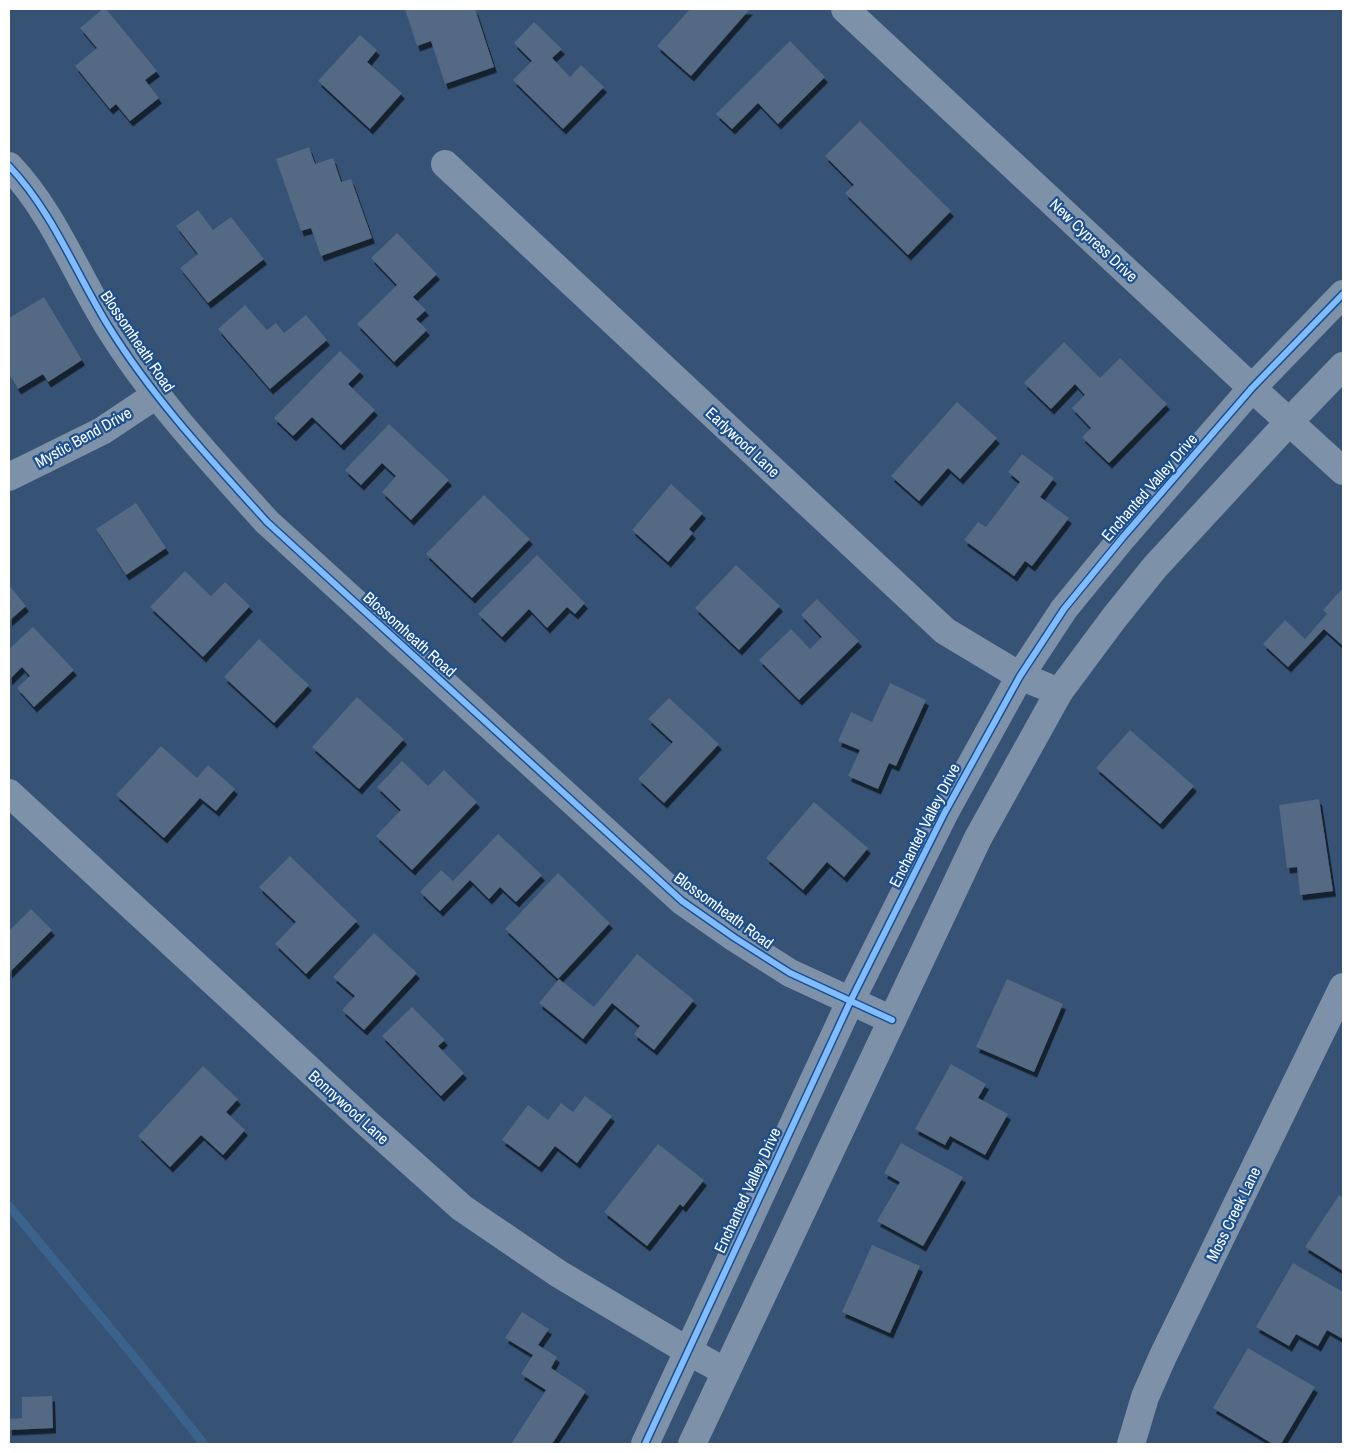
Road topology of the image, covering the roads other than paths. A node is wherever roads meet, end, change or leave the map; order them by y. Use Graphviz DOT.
graph roads {
  1 [pos="845,9"];
  2 [pos="446,164"];
  3 [pos="9,166"];
  4 [pos="1343,294"];
  5 [pos="1343,366"];
  6 [pos="1252,388"];
  7 [pos="156,395"];
  8 [pos="1289,422"];
  9 [pos="1343,471"];
  10 [pos="9,477"];
  11 [pos="1020,676"];
  12 [pos="1059,692"];
  13 [pos="9,793"];
  14 [pos="1343,987"];
  15 [pos="851,1000"];
  16 [pos="892,1020"];
  17 [pos="688,1351"];
  18 [pos="726,1372"];
  19 [pos="645,1444"];
  20 [pos="692,1444"];
  21 [pos="1131,1444"];
  1 -- 6 [label="street, New Cypress Drive"];
  2 -- 11 [label="street, Earlywood Lane"];
  3 -- 7 [label="street, Blossomheath Road"];
  4 -- 6 [label="street, Enchanted Valley Drive"];
  5 -- 8 [label="street"];
  6 -- 8 [label="street, New Cypress Drive"];
  6 -- 11 [label="street, Enchanted Valley Drive"];
  7 -- 10 [label="street, Mystic Bend Drive"];
  7 -- 15 [label="street, Blossomheath Road"];
  8 -- 9 [label="street, New Cypress Drive"];
  8 -- 12 [label="street"];
  11 -- 12 [label="street, Earlywood Lane"];
  11 -- 15 [label="street, Enchanted Valley Drive"];
  12 -- 16 [label="street"];
  13 -- 17 [label="street, Bonnywood Lane"];
  14 -- 21 [label="street, Moss Creek Lane"];
  15 -- 16 [label="street, Blossomheath Road"];
  15 -- 17 [label="street, Enchanted Valley Drive"];
  16 -- 18 [label="street"];
  17 -- 18 [label="street, Bonnywood Lane"];
  17 -- 19 [label="street, Enchanted Valley Drive"];
  18 -- 20 [label="street"];
}
